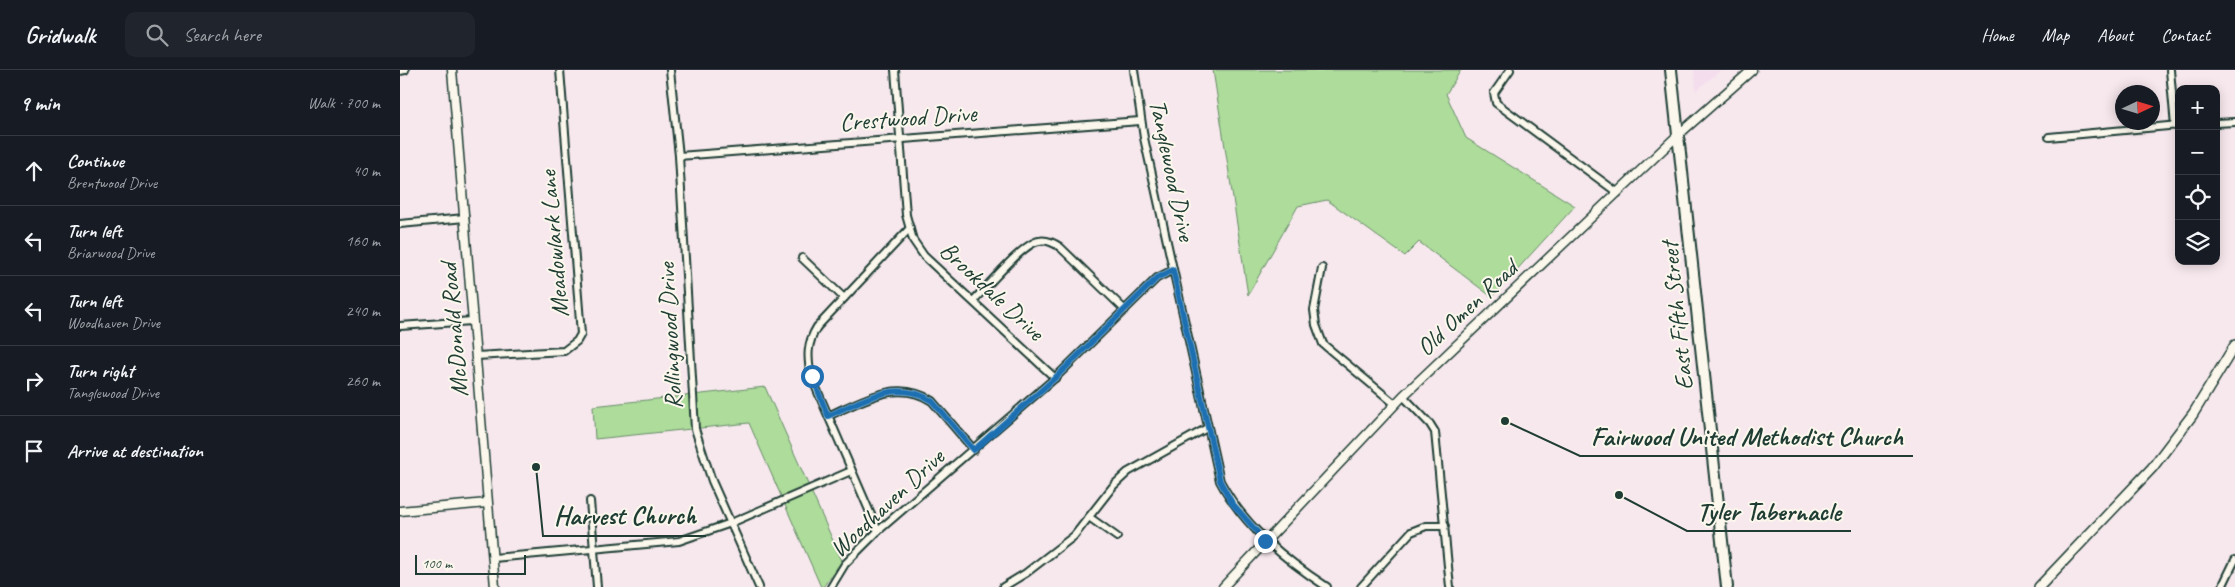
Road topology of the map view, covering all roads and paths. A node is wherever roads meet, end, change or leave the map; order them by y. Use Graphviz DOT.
graph roads {
  1 [pos="405,70"];
  2 [pos="452,70"];
  3 [pos="560,70"];
  4 [pos="670,70"];
  5 [pos="895,70"];
  6 [pos="1134,70"];
  7 [pos="1510,70"];
  8 [pos="1671,70"];
  9 [pos="1752,70"];
  10 [pos="2170,70"];
  11 [pos="400,71"];
  12 [pos="2175,109"];
  13 [pos="1140,120"];
  14 [pos="2235,122"];
  15 [pos="2220,123"];
  16 [pos="2175,125"];
  17 [pos="1678,135"];
  18 [pos="2049,137"];
  19 [pos="900,138"];
  20 [pos="679,156"];
  21 [pos="1618,193"];
  22 [pos="465,218"];
  23 [pos="400,224"];
  24 [pos="910,228"];
  25 [pos="802,258"];
  26 [pos="1322,268"];
  27 [pos="1173,270"];
  28 [pos="844,298"];
  29 [pos="973,301"];
  30 [pos="1125,310"];
  31 [pos="472,321"];
  32 [pos="400,326"];
  33 [pos="2235,345"];
  34 [pos="476,356"];
  35 [pos="1055,378"];
  36 [pos="1403,396"];
  37 [pos="1395,404"];
  38 [pos="828,416"];
  39 [pos="1207,428"];
  40 [pos="974,450"];
  41 [pos="851,471"];
  42 [pos="590,501"];
  43 [pos="487,503"];
  44 [pos="400,511"];
  45 [pos="1089,517"];
  46 [pos="731,524"];
  47 [pos="1445,526"];
  48 [pos="878,531"];
  49 [pos="1118,537"];
  50 [pos="1265,541"];
  51 [pos="594,548"];
  52 [pos="493,558"];
  53 [pos="2235,560"];
  54 [pos="836,579"];
  55 [pos="1225,586"];
  56 [pos="495,587"];
  57 [pos="597,587"];
  58 [pos="759,587"];
  59 [pos="831,587"];
  60 [pos="840,587"];
  61 [pos="1005,587"];
  62 [pos="1326,587"];
  63 [pos="1361,587"];
  64 [pos="1450,587"];
  65 [pos="1727,587"];
  66 [pos="2039,587"];
  67 [pos="2222,587"];
  1 -- 11 [label="street"];
  2 -- 22 [label="street, McDonald Road"];
  3 -- 34 [label="street, Meadowlark Lane"];
  4 -- 20 [label="street, Rollingwood Drive"];
  5 -- 19 [label="street, Brookdale Drive"];
  6 -- 13 [label="street, Tanglewood Drive"];
  7 -- 21 [label="street"];
  8 -- 17 [label="main road, East Fifth Street"];
  9 -- 17 [label="street, Old Omen Road"];
  10 -- 12 [label="street"];
  13 -- 19 [label="street, Crestwood Drive"];
  13 -- 27 [label="street, Tanglewood Drive"];
  14 -- 15 [label="street"];
  16 -- 18 [label="street"];
  17 -- 21 [label="street, Old Omen Road"];
  17 -- 65 [label="main road, East Fifth Street"];
  19 -- 20 [label="street, Crestwood Drive"];
  19 -- 24 [label="street, Brookdale Drive"];
  20 -- 46 [label="street, Rollingwood Drive"];
  21 -- 36 [label="street, Old Omen Road"];
  22 -- 23 [label="street"];
  22 -- 31 [label="street, McDonald Road"];
  24 -- 28 [label="street"];
  24 -- 29 [label="street, Brookdale Drive"];
  25 -- 28 [label="street"];
  26 -- 37 [label="street"];
  27 -- 30 [label="street, Woodhaven Drive"];
  27 -- 39 [label="street, Tanglewood Drive"];
  28 -- 38 [label="street"];
  29 -- 30 [label="street"];
  29 -- 35 [label="street, Brookdale Drive"];
  30 -- 35 [label="street, Woodhaven Drive"];
  31 -- 32 [label="street"];
  31 -- 34 [label="street, McDonald Road"];
  33 -- 66 [label="main road"];
  34 -- 43 [label="street, McDonald Road"];
  35 -- 40 [label="street, Woodhaven Drive"];
  36 -- 37 [label="street, Old Omen Road"];
  36 -- 47 [label="street"];
  37 -- 50 [label="street, Old Omen Road"];
  38 -- 40 [label="street"];
  38 -- 41 [label="street"];
  39 -- 45 [label="street"];
  39 -- 50 [label="street, Tanglewood Drive"];
  40 -- 48 [label="street, Woodhaven Drive"];
  41 -- 46 [label="street"];
  41 -- 48 [label="street"];
  42 -- 51 [label="street"];
  43 -- 44 [label="street"];
  43 -- 52 [label="street, McDonald Road"];
  45 -- 49 [label="street"];
  45 -- 61 [label="street"];
  46 -- 51 [label="street"];
  46 -- 58 [label="street, Rollingwood Drive"];
  47 -- 63 [label="street"];
  47 -- 64 [label="street"];
  48 -- 54 [label="street, Woodhaven Drive"];
  50 -- 55 [label="street, Old Omen Road"];
  50 -- 62 [label="street, Tanglewood Drive"];
  51 -- 52 [label="street"];
  51 -- 57 [label="street"];
  52 -- 56 [label="street, McDonald Road"];
  53 -- 67 [label="street"];
  54 -- 59 [label="street, Woodhaven Drive"];
  54 -- 60 [label="street"];
}
